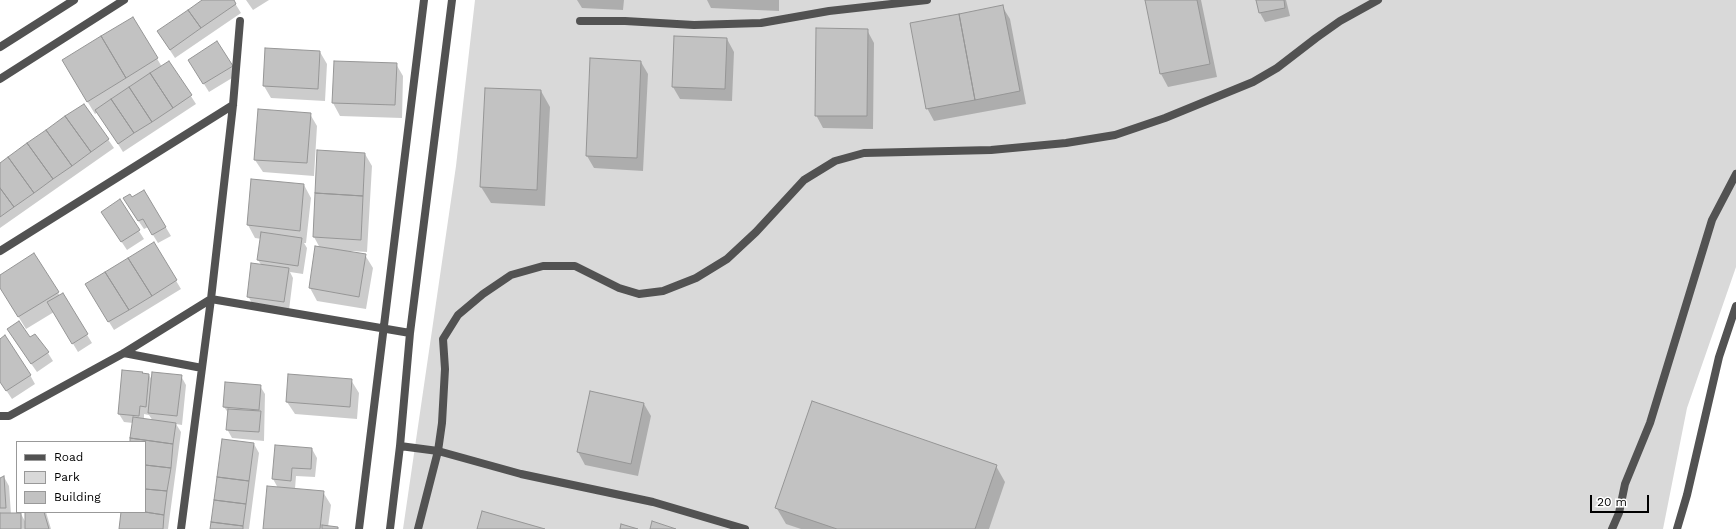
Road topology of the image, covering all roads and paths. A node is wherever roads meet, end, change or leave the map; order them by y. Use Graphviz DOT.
graph roads {
  1 [pos="74,0"];
  2 [pos="124,0"];
  3 [pos="424,0"];
  4 [pos="452,0"];
  5 [pos="927,0"];
  6 [pos="1378,0"];
  7 [pos="866,4"];
  8 [pos="240,21"];
  9 [pos="580,21"];
  10 [pos="0,47"];
  11 [pos="0,79"];
  12 [pos="233,105"];
  13 [pos="1736,174"];
  14 [pos="0,251"];
  15 [pos="211,299"];
  16 [pos="1736,306"];
  17 [pos="384,328"];
  18 [pos="410,333"];
  19 [pos="124,353"];
  20 [pos="202,368"];
  21 [pos="0,416"];
  22 [pos="400,446"];
  23 [pos="438,451"];
  24 [pos="181,529"];
  25 [pos="359,529"];
  26 [pos="390,529"];
  27 [pos="418,529"];
  28 [pos="745,529"];
  29 [pos="1612,529"];
  30 [pos="1677,529"];
  1 -- 10 [label="street"];
  2 -- 11 [label="street"];
  3 -- 17 [label="street"];
  4 -- 18 [label="street"];
  5 -- 7 [label="street"];
  6 -- 23 [label="street"];
  7 -- 9 [label="street"];
  8 -- 12 [label="street"];
  12 -- 14 [label="street"];
  12 -- 15 [label="street"];
  13 -- 29 [label="street"];
  15 -- 17 [label="street"];
  15 -- 19 [label="street"];
  15 -- 20 [label="street"];
  16 -- 30 [label="street"];
  17 -- 18 [label="street"];
  17 -- 25 [label="street"];
  18 -- 22 [label="street"];
  19 -- 20 [label="street"];
  19 -- 21 [label="street"];
  20 -- 24 [label="street"];
  22 -- 23 [label="street"];
  22 -- 26 [label="street"];
  23 -- 27 [label="street"];
  23 -- 28 [label="street"];
}
